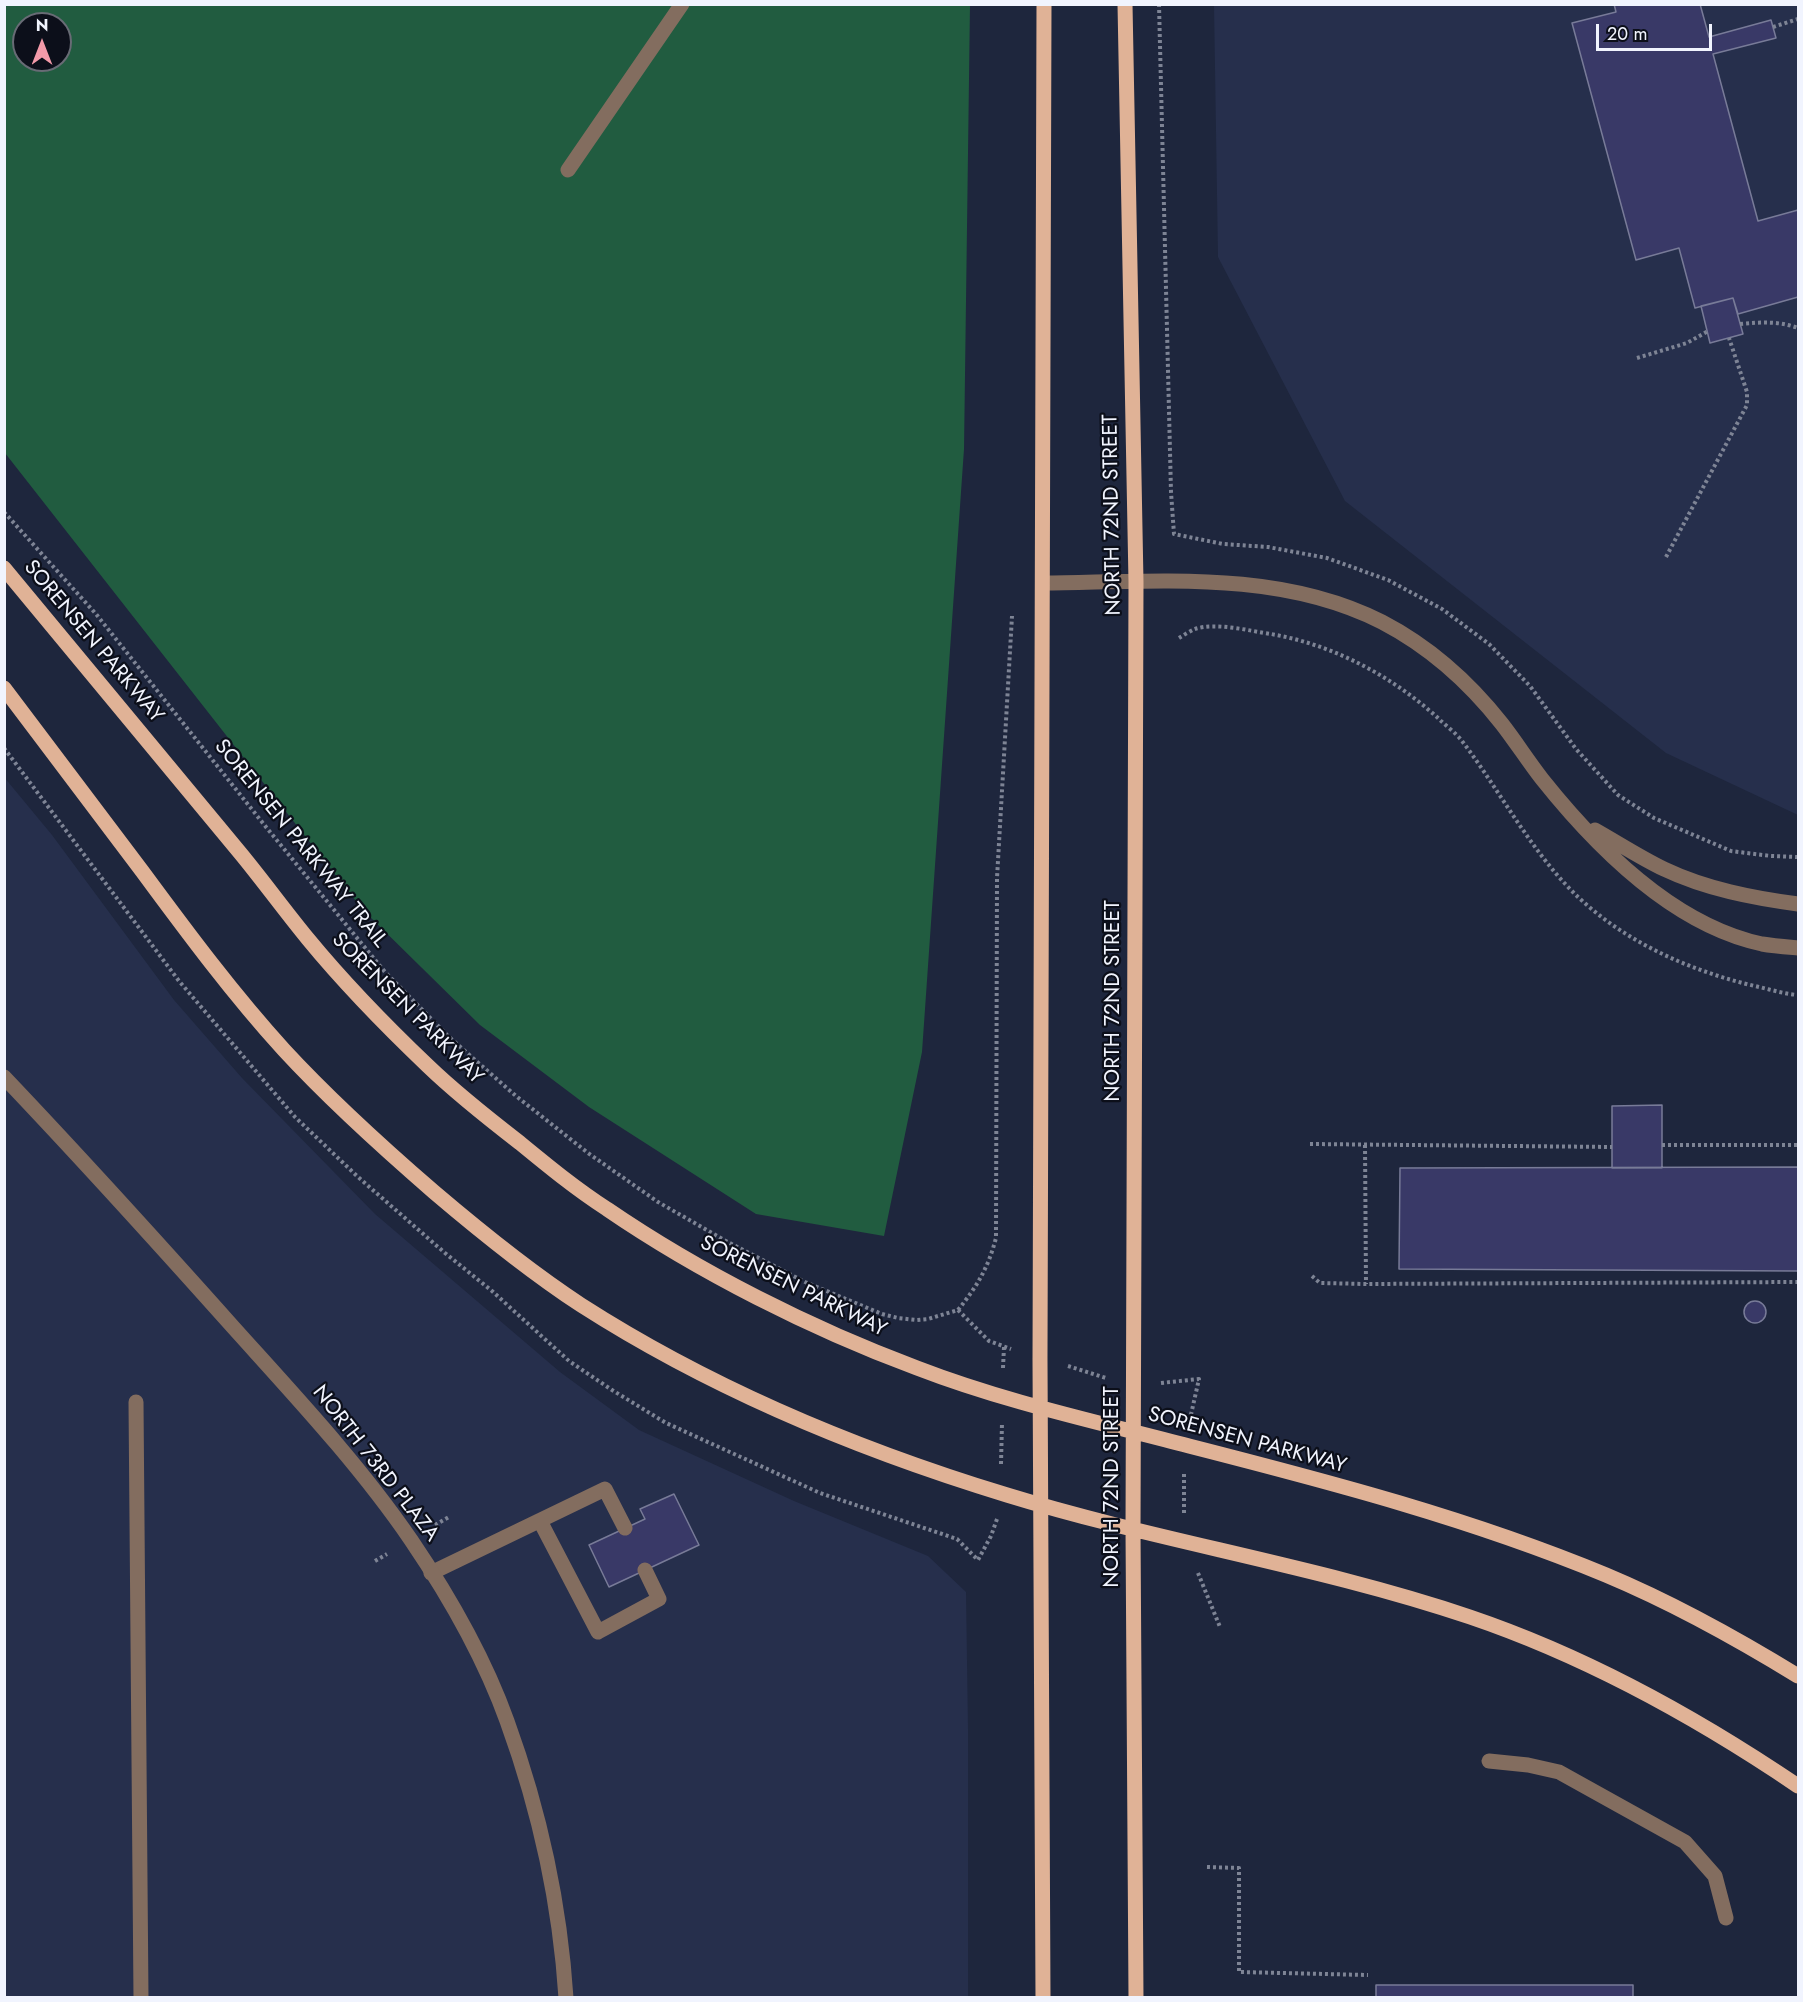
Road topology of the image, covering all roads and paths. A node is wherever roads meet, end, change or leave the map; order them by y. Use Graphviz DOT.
graph roads {
  1 [pos="682,4"];
  2 [pos="1044,4"];
  3 [pos="1125,4"];
  4 [pos="1160,4"];
  5 [pos="1798,19"];
  6 [pos="1773,27"];
  7 [pos="568,171"];
  8 [pos="1740,324"];
  9 [pos="1798,328"];
  10 [pos="1708,331"];
  11 [pos="1729,338"];
  12 [pos="1638,358"];
  13 [pos="4,512"];
  14 [pos="1174,534"];
  15 [pos="1666,557"];
  16 [pos="4,568"];
  17 [pos="1136,582"];
  18 [pos="1043,583"];
  19 [pos="1012,615"];
  20 [pos="1179,638"];
  21 [pos="4,688"];
  22 [pos="1577,820"];
  23 [pos="1798,904"];
  24 [pos="1798,948"];
  25 [pos="1798,995"];
  26 [pos="4,1077"];
  27 [pos="1310,1144"];
  28 [pos="1365,1145"];
  29 [pos="1662,1145"];
  30 [pos="1798,1145"];
  31 [pos="1612,1147"];
  32 [pos="1312,1276"];
  33 [pos="1798,1282"];
  34 [pos="1366,1284"];
  35 [pos="958,1310"];
  36 [pos="1004,1347"];
  37 [pos="1040,1358"];
  38 [pos="1134,1386"];
  39 [pos="1002,1398"];
  40 [pos="136,1402"];
  41 [pos="1040,1408"];
  42 [pos="1134,1433"];
  43 [pos="1184,1445"];
  44 [pos="1000,1493"];
  45 [pos="1041,1505"];
  46 [pos="540,1521"];
  47 [pos="625,1528"];
  48 [pos="1133,1529"];
  49 [pos="1185,1541"];
  50 [pos="978,1560"];
  51 [pos="645,1570"];
  52 [pos="431,1573"];
  53 [pos="1220,1627"];
  54 [pos="1798,1676"];
  55 [pos="1489,1761"];
  56 [pos="1798,1786"];
  57 [pos="1207,1867"];
  58 [pos="1726,1918"];
  59 [pos="1368,1975"];
  60 [pos="1043,1994"];
  61 [pos="141,1998"];
  62 [pos="566,1998"];
  63 [pos="1136,1998"];
  1 -- 7 [label="street"];
  2 -- 18 [label="main road"];
  3 -- 17 [label="main road, NORTH 72ND STREET"];
  4 -- 14 [label="path"];
  5 -- 6 [label="path"];
  8 -- 9 [label="path"];
  10 -- 12 [label="path"];
  11 -- 15 [label="path"];
  13 -- 35 [label="path, SORENSEN PARKWAY TRAIL"];
  16 -- 39 [label="main road, SORENSEN PARKWAY"];
  17 -- 18 [label="street"];
  17 -- 22 [label="street"];
  17 -- 38 [label="main road, NORTH 72ND STREET"];
  18 -- 37 [label="main road"];
  19 -- 35 [label="path"];
  20 -- 25 [label="path"];
  21 -- 44 [label="main road"];
  22 -- 23 [label="street"];
  22 -- 24 [label="street"];
  26 -- 52 [label="street, NORTH 73RD PLAZA"];
  27 -- 28 [label="path"];
  28 -- 31 [label="path"];
  28 -- 34 [label="path"];
  29 -- 30 [label="path"];
  32 -- 34 [label="path"];
  33 -- 34 [label="path"];
  35 -- 36 [label="path"];
  36 -- 37 [label="path"];
  36 -- 39 [label="path"];
  37 -- 38 [label="path"];
  37 -- 41 [label="main road"];
  38 -- 42 [label="main road, NORTH 72ND STREET"];
  38 -- 43 [label="path"];
  39 -- 41 [label="main road, SORENSEN PARKWAY"];
  39 -- 44 [label="path"];
  40 -- 61 [label="street"];
  41 -- 42 [label="main road, SORENSEN PARKWAY"];
  41 -- 45 [label="main road"];
  42 -- 43 [label="main road, SORENSEN PARKWAY"];
  42 -- 48 [label="main road, NORTH 72ND STREET"];
  43 -- 49 [label="path"];
  43 -- 54 [label="main road, SORENSEN PARKWAY"];
  44 -- 45 [label="main road"];
  44 -- 50 [label="path"];
  45 -- 48 [label="main road"];
  45 -- 60 [label="main road"];
  46 -- 47 [label="street"];
  46 -- 51 [label="street"];
  46 -- 52 [label="street"];
  48 -- 49 [label="main road"];
  48 -- 63 [label="main road, NORTH 72ND STREET"];
  49 -- 53 [label="path"];
  49 -- 56 [label="main road"];
  52 -- 62 [label="street, NORTH 73RD PLAZA"];
  55 -- 58 [label="street"];
  57 -- 59 [label="path"];
}
